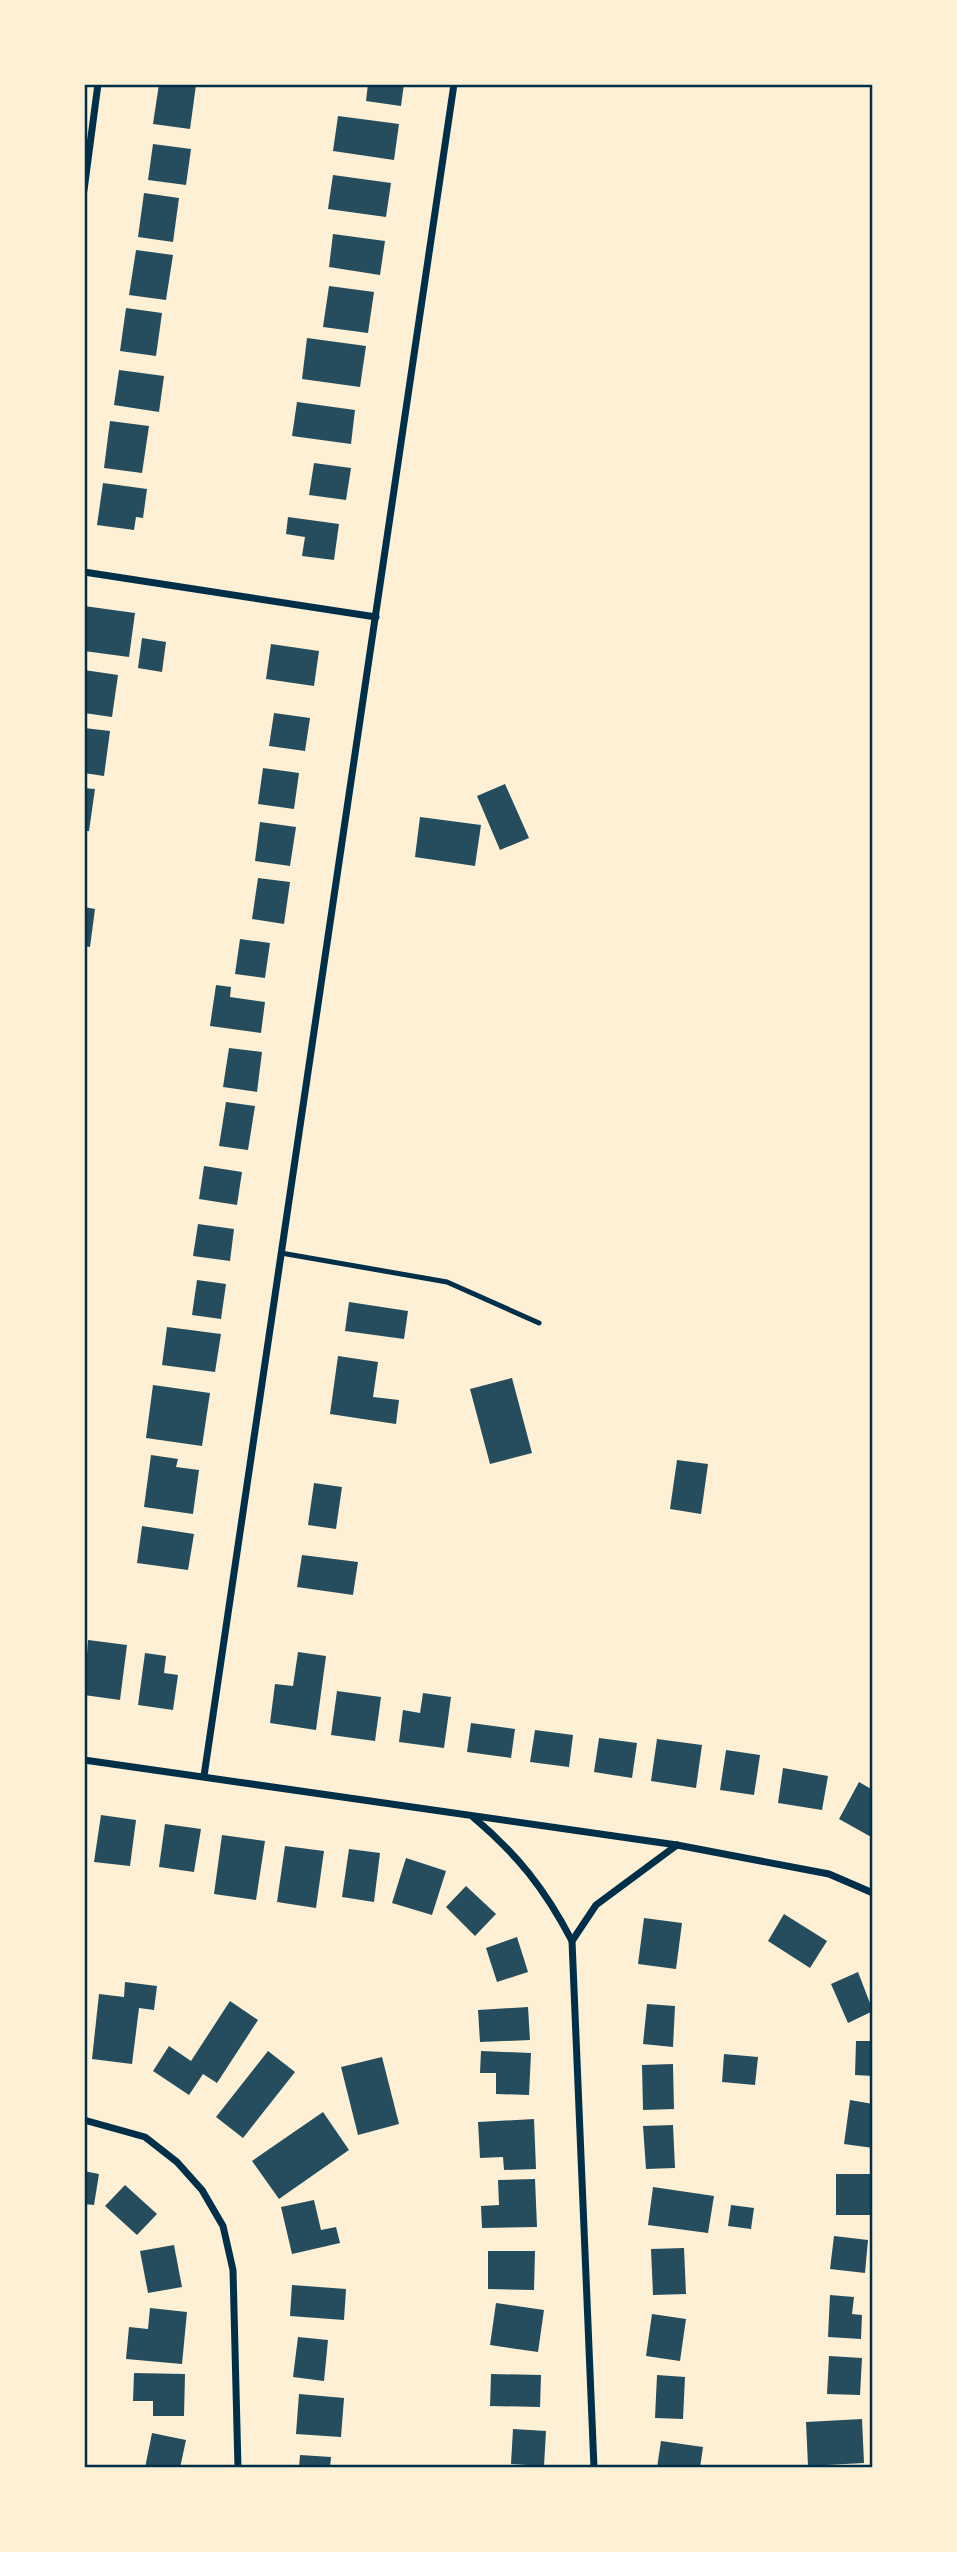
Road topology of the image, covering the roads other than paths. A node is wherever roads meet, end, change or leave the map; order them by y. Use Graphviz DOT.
graph roads {
  1 [pos="99,84"];
  2 [pos="454,84"];
  3 [pos="84,190"];
  4 [pos="84,572"];
  5 [pos="376,617"];
  6 [pos="281,1253"];
  7 [pos="539,1323"];
  8 [pos="84,1760"];
  9 [pos="204,1776"];
  10 [pos="473,1816"];
  11 [pos="677,1845"];
  12 [pos="873,1893"];
  13 [pos="572,1941"];
  14 [pos="84,2120"];
  15 [pos="238,2468"];
  16 [pos="594,2468"];
  1 -- 3 [label="street"];
  2 -- 5 [label="street"];
  4 -- 5 [label="street"];
  5 -- 6 [label="street"];
  6 -- 7 [label="lane"];
  6 -- 9 [label="street"];
  8 -- 9 [label="street"];
  9 -- 10 [label="street"];
  10 -- 11 [label="street"];
  10 -- 13 [label="street"];
  11 -- 12 [label="street"];
  11 -- 13 [label="street"];
  13 -- 16 [label="street"];
  14 -- 15 [label="street"];
}
